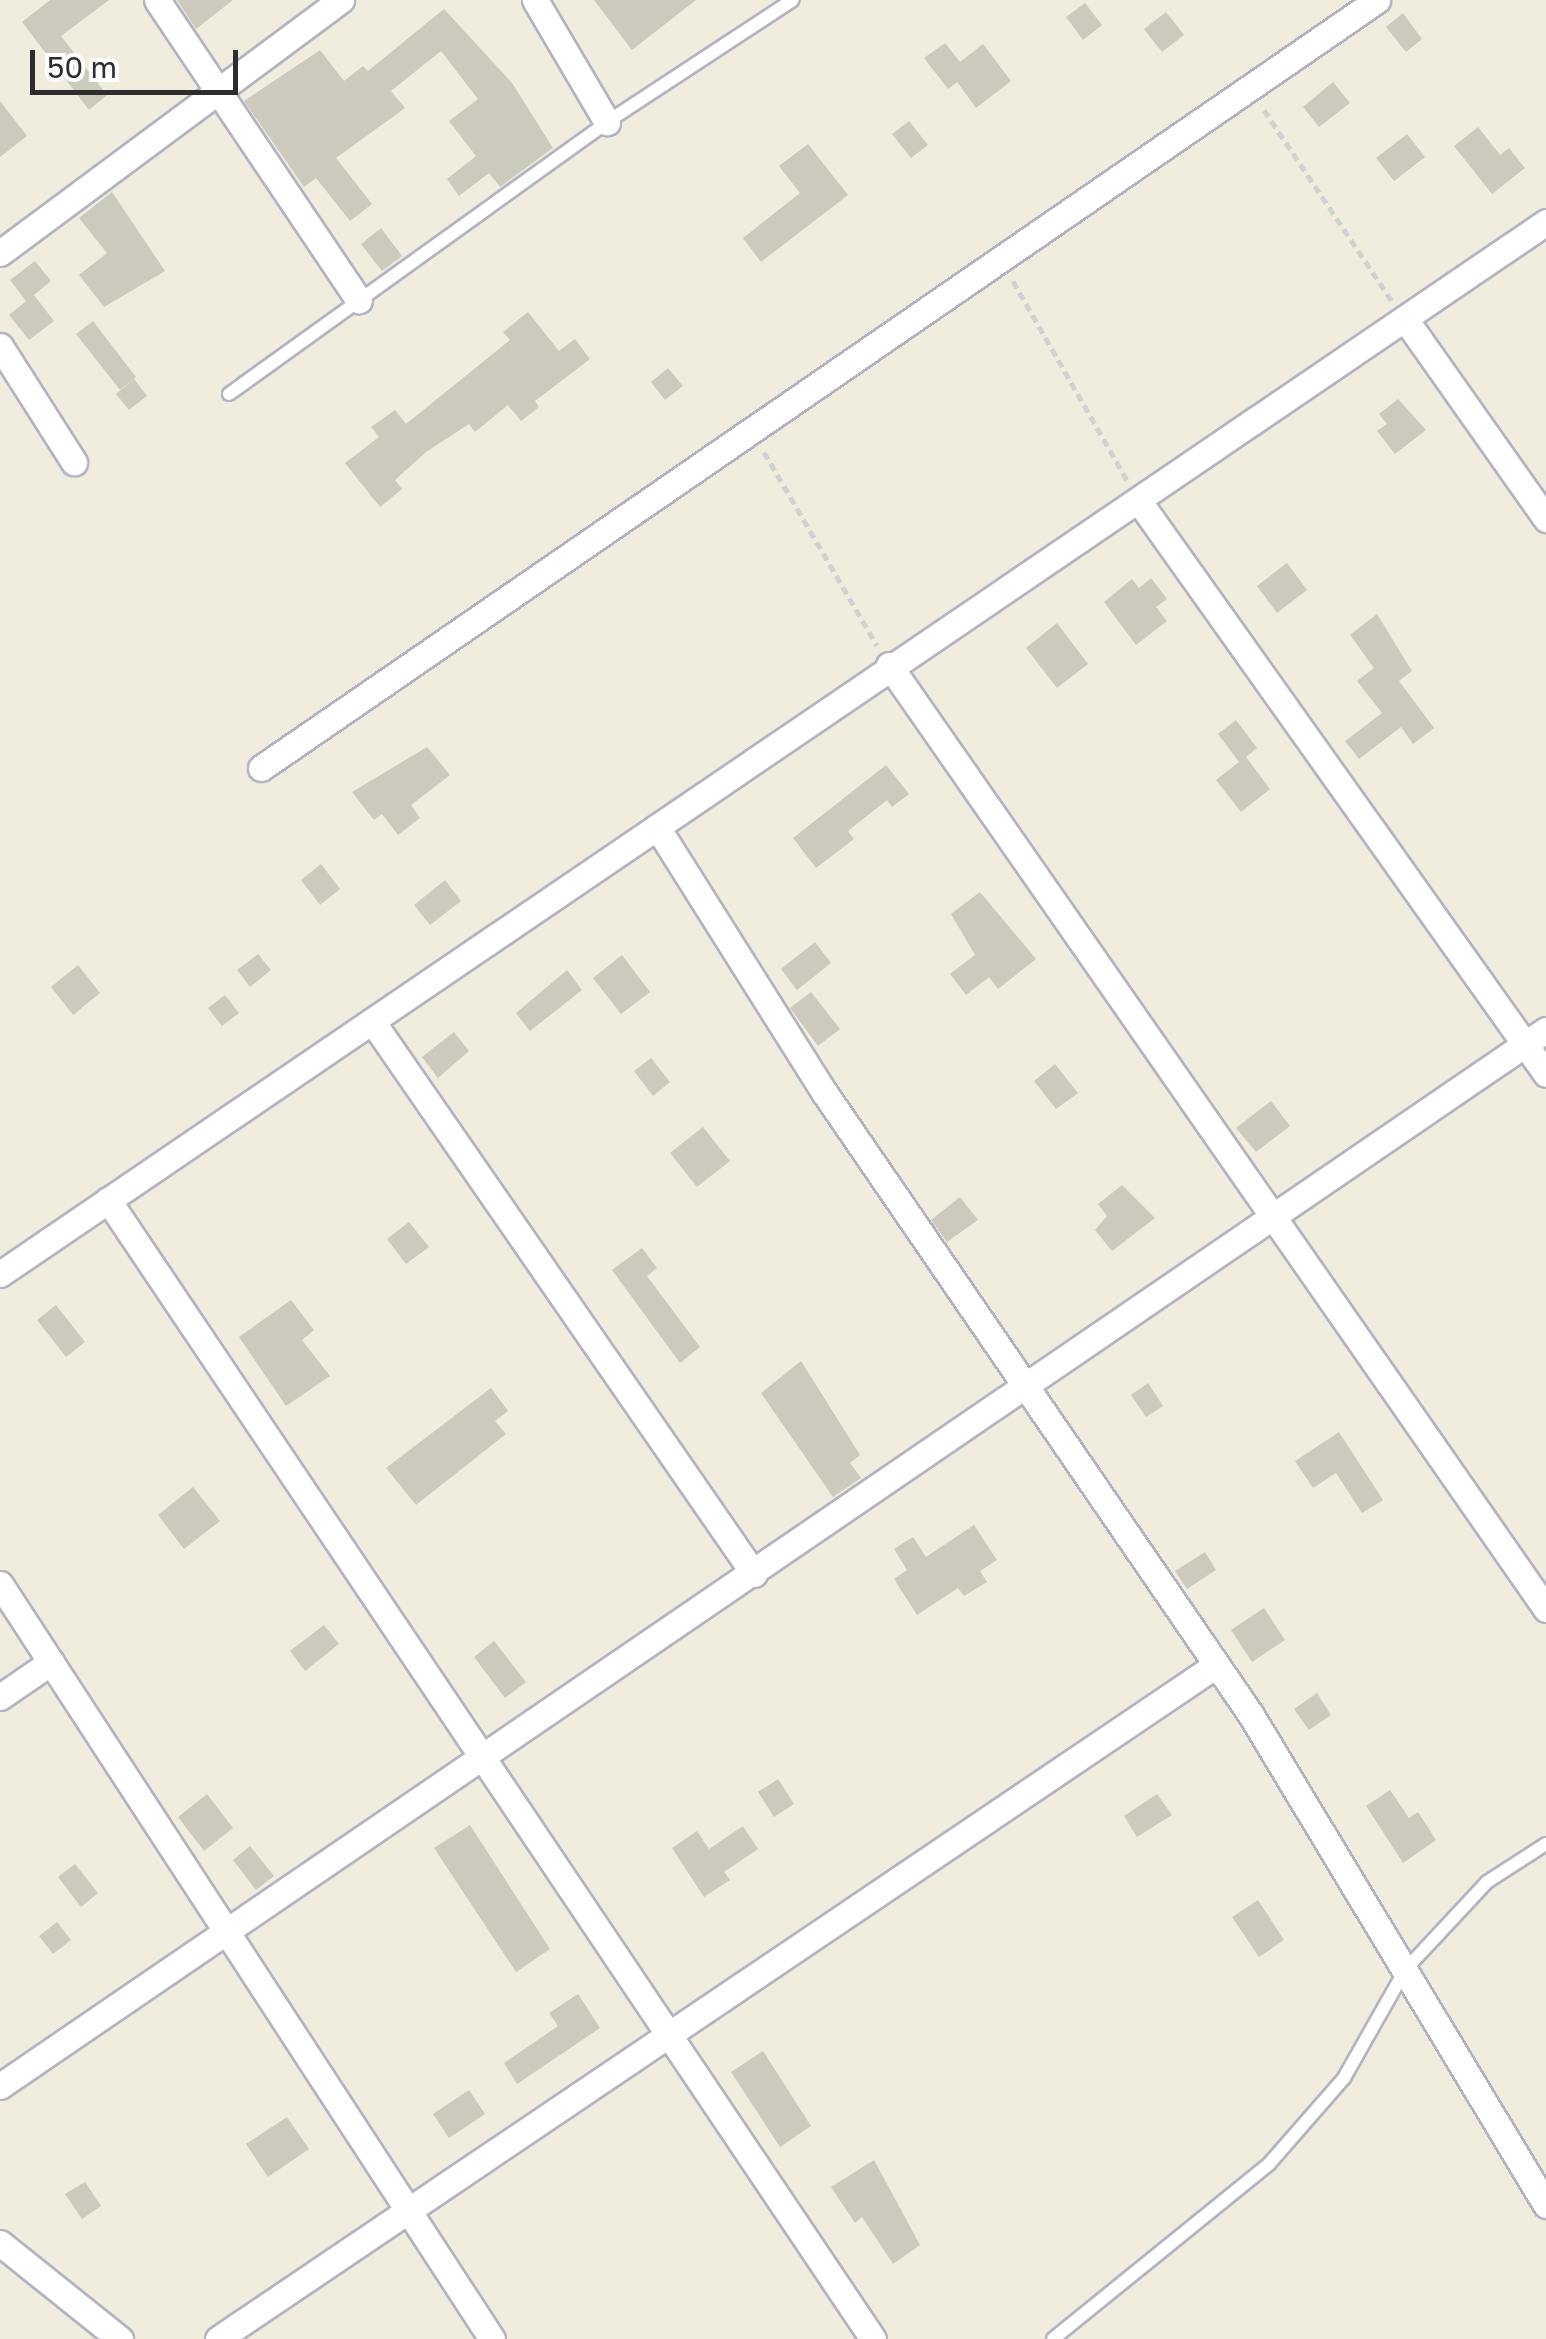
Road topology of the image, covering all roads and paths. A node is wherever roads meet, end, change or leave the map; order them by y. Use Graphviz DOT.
graph roads {
  1 [pos="157,0"];
  2 [pos="341,0"];
  3 [pos="534,0"];
  4 [pos="792,0"];
  5 [pos="1377,0"];
  6 [pos="219,90"];
  7 [pos="1251,90"];
  8 [pos="607,122"];
  9 [pos="1546,222"];
  10 [pos="0,253"];
  11 [pos="1002,262"];
  12 [pos="359,301"];
  13 [pos="1404,320"];
  14 [pos="0,346"];
  15 [pos="229,394"];
  16 [pos="752,432"];
  17 [pos="74,462"];
  18 [pos="1138,500"];
  19 [pos="1546,519"];
  20 [pos="890,665"];
  21 [pos="261,768"];
  22 [pos="657,826"];
  23 [pos="372,1020"];
  24 [pos="1535,1037"];
  25 [pos="1546,1074"];
  26 [pos="108,1200"];
  27 [pos="1276,1215"];
  28 [pos="0,1274"];
  29 [pos="1023,1390"];
  30 [pos="754,1574"];
  31 [pos="0,1584"];
  32 [pos="1546,1608"];
  33 [pos="51,1662"];
  34 [pos="1216,1665"];
  35 [pos="0,1697"];
  36 [pos="483,1758"];
  37 [pos="1546,1844"];
  38 [pos="227,1932"];
  39 [pos="1404,1970"];
  40 [pos="668,2035"];
  41 [pos="0,2086"];
  42 [pos="1546,2205"];
  43 [pos="408,2210"];
  44 [pos="0,2242"];
  45 [pos="120,2339"];
  46 [pos="218,2339"];
  47 [pos="492,2339"];
  48 [pos="872,2339"];
  49 [pos="1053,2339"];
  1 -- 6 [label="street"];
  2 -- 6 [label="street"];
  3 -- 8 [label="street"];
  4 -- 8 [label="lane"];
  5 -- 7 [label="street"];
  6 -- 10 [label="street"];
  6 -- 12 [label="street"];
  7 -- 11 [label="street"];
  7 -- 13 [label="path"];
  8 -- 12 [label="lane"];
  9 -- 13 [label="street"];
  11 -- 16 [label="street"];
  11 -- 18 [label="path"];
  12 -- 15 [label="lane"];
  13 -- 18 [label="street"];
  13 -- 19 [label="street"];
  14 -- 17 [label="street"];
  16 -- 20 [label="path"];
  16 -- 21 [label="street"];
  18 -- 20 [label="street"];
  18 -- 24 [label="street"];
  20 -- 22 [label="street"];
  20 -- 27 [label="street"];
  22 -- 23 [label="street"];
  22 -- 29 [label="street"];
  23 -- 26 [label="street"];
  23 -- 30 [label="street"];
  24 -- 25 [label="street"];
  24 -- 27 [label="street"];
  26 -- 28 [label="street"];
  26 -- 36 [label="street"];
  27 -- 29 [label="street"];
  27 -- 32 [label="street"];
  29 -- 30 [label="street"];
  29 -- 34 [label="street"];
  30 -- 36 [label="street"];
  31 -- 33 [label="street"];
  33 -- 35 [label="street"];
  33 -- 38 [label="street"];
  34 -- 39 [label="street"];
  34 -- 40 [label="street"];
  36 -- 38 [label="street"];
  36 -- 40 [label="street"];
  37 -- 39 [label="lane"];
  38 -- 41 [label="street"];
  38 -- 43 [label="street"];
  39 -- 42 [label="street"];
  39 -- 49 [label="lane"];
  40 -- 43 [label="street"];
  40 -- 48 [label="street"];
  43 -- 46 [label="street"];
  43 -- 47 [label="street"];
  44 -- 45 [label="street"];
}
